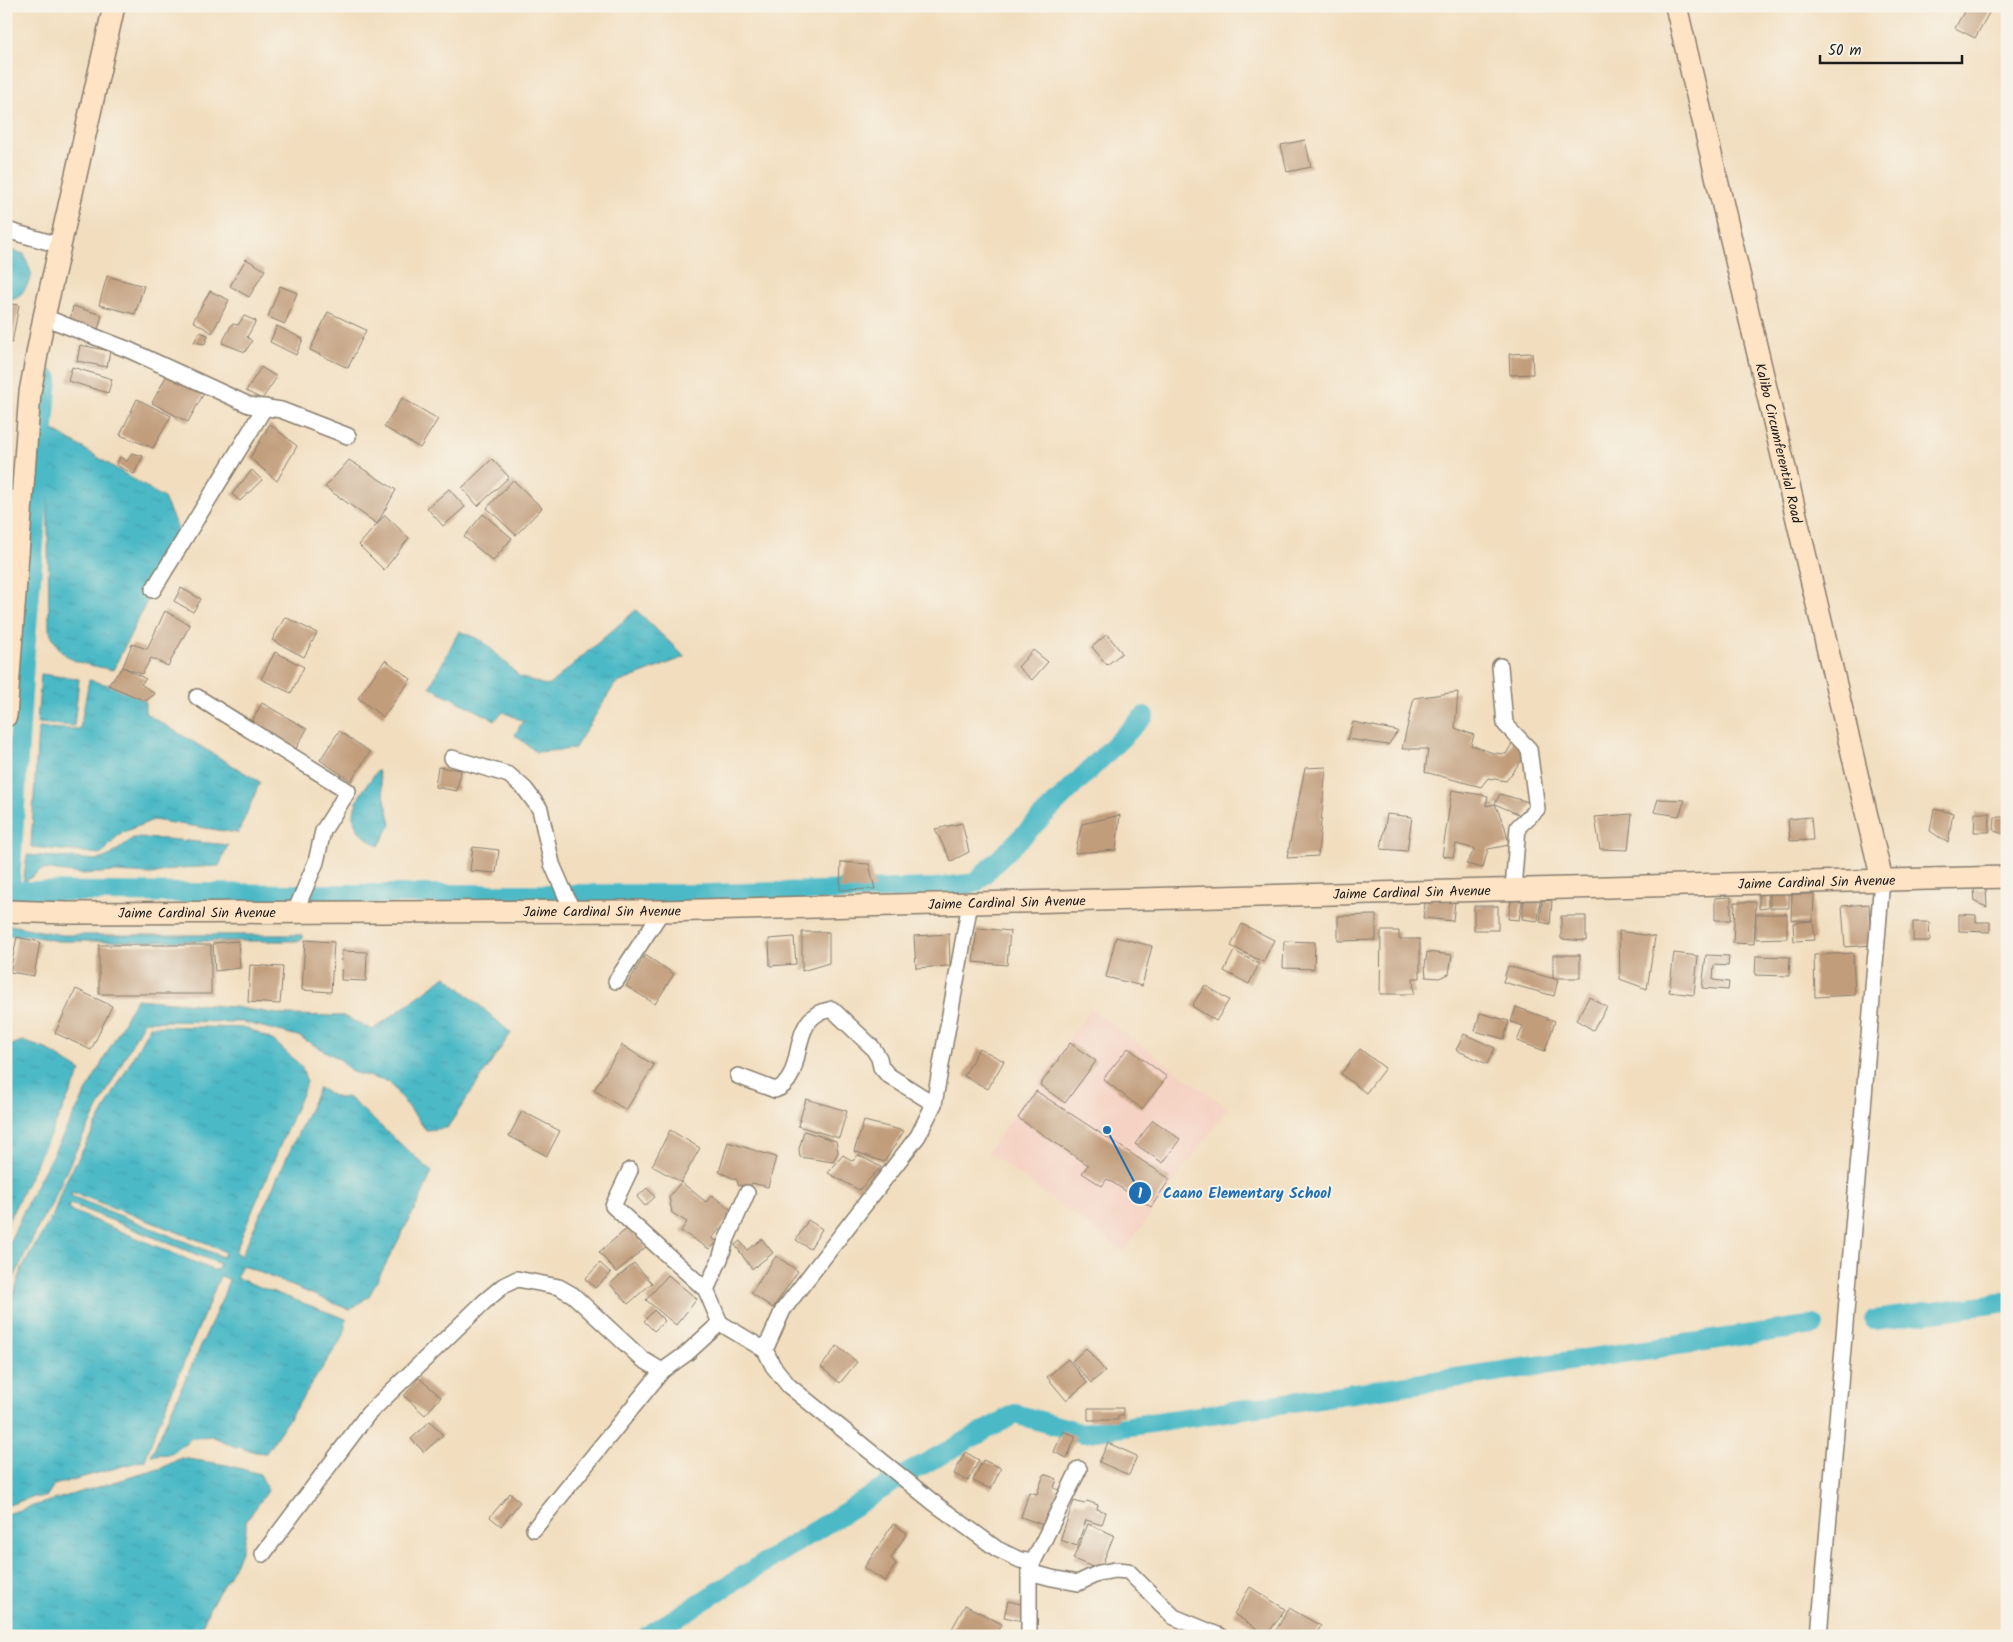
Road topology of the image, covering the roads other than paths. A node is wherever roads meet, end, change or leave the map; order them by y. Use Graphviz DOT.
graph roads {
  1 [pos="114,6"];
  2 [pos="1676,6"];
  3 [pos="6,230"];
  4 [pos="60,245"];
  5 [pos="44,317"];
  6 [pos="266,407"];
  7 [pos="348,436"];
  8 [pos="153,590"];
  9 [pos="1500,666"];
  10 [pos="197,697"];
  11 [pos="6,716"];
  12 [pos="452,758"];
  13 [pos="2007,877"];
  14 [pos="1882,880"];
  15 [pos="1513,889"];
  16 [pos="970,903"];
  17 [pos="296,911"];
  18 [pos="662,911"];
  19 [pos="6,912"];
  20 [pos="572,912"];
  21 [pos="616,981"];
  22 [pos="738,1076"];
  23 [pos="934,1104"];
  24 [pos="630,1170"];
  25 [pos="747,1193"];
  26 [pos="706,1290"];
  27 [pos="720,1323"];
  28 [pos="765,1350"];
  29 [pos="662,1371"];
  30 [pos="1079,1469"];
  31 [pos="534,1528"];
  32 [pos="263,1554"];
  33 [pos="1031,1567"];
  34 [pos="1028,1636"];
  35 [pos="1220,1636"];
  36 [pos="1819,1636"];
  1 -- 4 [label="main road"];
  2 -- 14 [label="main road, Kalibo Circumferential Road"];
  3 -- 4 [label="street"];
  4 -- 5 [label="main road"];
  5 -- 6 [label="street"];
  5 -- 11 [label="main road"];
  6 -- 7 [label="street"];
  6 -- 8 [label="street"];
  9 -- 15 [label="street"];
  10 -- 17 [label="street"];
  12 -- 20 [label="street"];
  13 -- 14 [label="main road, Jaime Cardinal Sin Avenue"];
  14 -- 15 [label="main road, Jaime Cardinal Sin Avenue"];
  14 -- 36 [label="street"];
  15 -- 16 [label="main road, Jaime Cardinal Sin Avenue"];
  16 -- 18 [label="main road, Jaime Cardinal Sin Avenue"];
  16 -- 23 [label="street"];
  17 -- 19 [label="main road, Jaime Cardinal Sin Avenue"];
  17 -- 20 [label="main road, Jaime Cardinal Sin Avenue"];
  18 -- 20 [label="main road, Jaime Cardinal Sin Avenue"];
  18 -- 21 [label="street"];
  22 -- 23 [label="street"];
  23 -- 28 [label="street"];
  24 -- 26 [label="street"];
  25 -- 26 [label="street"];
  26 -- 27 [label="street"];
  27 -- 28 [label="street"];
  27 -- 29 [label="street"];
  28 -- 33 [label="street"];
  29 -- 31 [label="street"];
  29 -- 32 [label="street"];
  30 -- 33 [label="street"];
  33 -- 34 [label="street"];
  33 -- 35 [label="street"];
}
